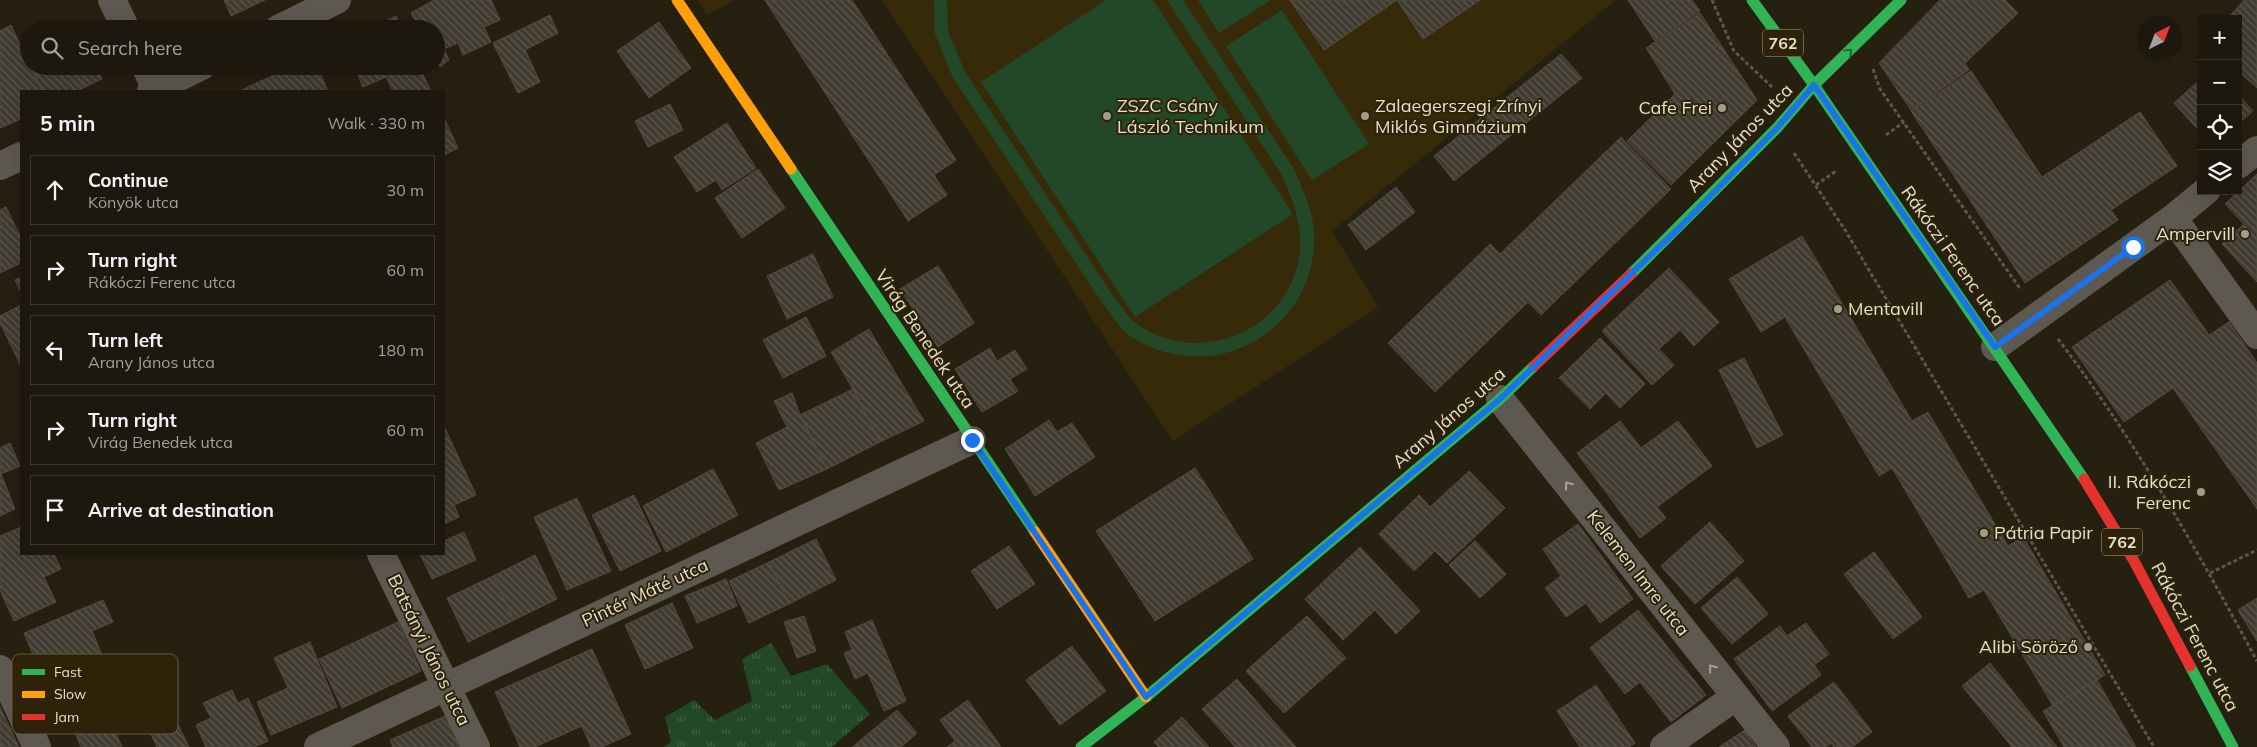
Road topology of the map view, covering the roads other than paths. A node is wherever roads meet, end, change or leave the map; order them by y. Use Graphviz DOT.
graph roads {
  1 [pos="112,0"];
  2 [pos="336,0"];
  3 [pos="677,0"];
  4 [pos="1752,0"];
  5 [pos="1901,0"];
  6 [pos="122,20"];
  7 [pos="296,20"];
  8 [pos="177,75"];
  9 [pos="152,84"];
  10 [pos="1814,85"];
  11 [pos="2257,150"];
  12 [pos="20,156"];
  13 [pos="2242,162"];
  14 [pos="0,166"];
  15 [pos="2201,195"];
  16 [pos="2173,218"];
  17 [pos="2257,335"];
  18 [pos="1995,347"];
  19 [pos="1500,399"];
  20 [pos="972,440"];
  21 [pos="381,555"];
  22 [pos="0,669"];
  23 [pos="446,686"];
  24 [pos="12,694"];
  25 [pos="1146,697"];
  26 [pos="1735,697"];
  27 [pos="31,734"];
  28 [pos="37,747"];
  29 [pos="318,747"];
  30 [pos="476,747"];
  31 [pos="1081,747"];
  32 [pos="1664,747"];
  33 [pos="1776,747"];
  34 [pos="2233,747"];
  1 -- 6 [label="street"];
  2 -- 7 [label="street"];
  3 -- 20 [label="street, Virág Benedek utca"];
  4 -- 10 [label="street, Rákóczi Ferenc utca / 762"];
  10 -- 5 [label="street, Arany János utca, one-way"];
  8 -- 9 [label="street"];
  10 -- 18 [label="street, Rákóczi Ferenc utca / 762"];
  10 -- 19 [label="street, Arany János utca"];
  11 -- 13 [label="street"];
  12 -- 14 [label="street"];
  15 -- 16 [label="street"];
  16 -- 17 [label="street"];
  16 -- 18 [label="street"];
  18 -- 34 [label="street, Rákóczi Ferenc utca / 762"];
  19 -- 25 [label="street, Arany János utca"];
  26 -- 19 [label="street, Kelemen Imre utca, one-way"];
  20 -- 23 [label="street, Pintér Máté utca"];
  20 -- 25 [label="street, Virág Benedek utca"];
  21 -- 23 [label="street, Batsányi János utca"];
  22 -- 24 [label="street"];
  23 -- 29 [label="street, Pintér Máté utca"];
  23 -- 30 [label="street, Batsányi János utca"];
  25 -- 31 [label="street, Arany János utca"];
  26 -- 32 [label="street"];
  26 -- 33 [label="street, Kelemen Imre utca"];
  27 -- 28 [label="street"];
}
